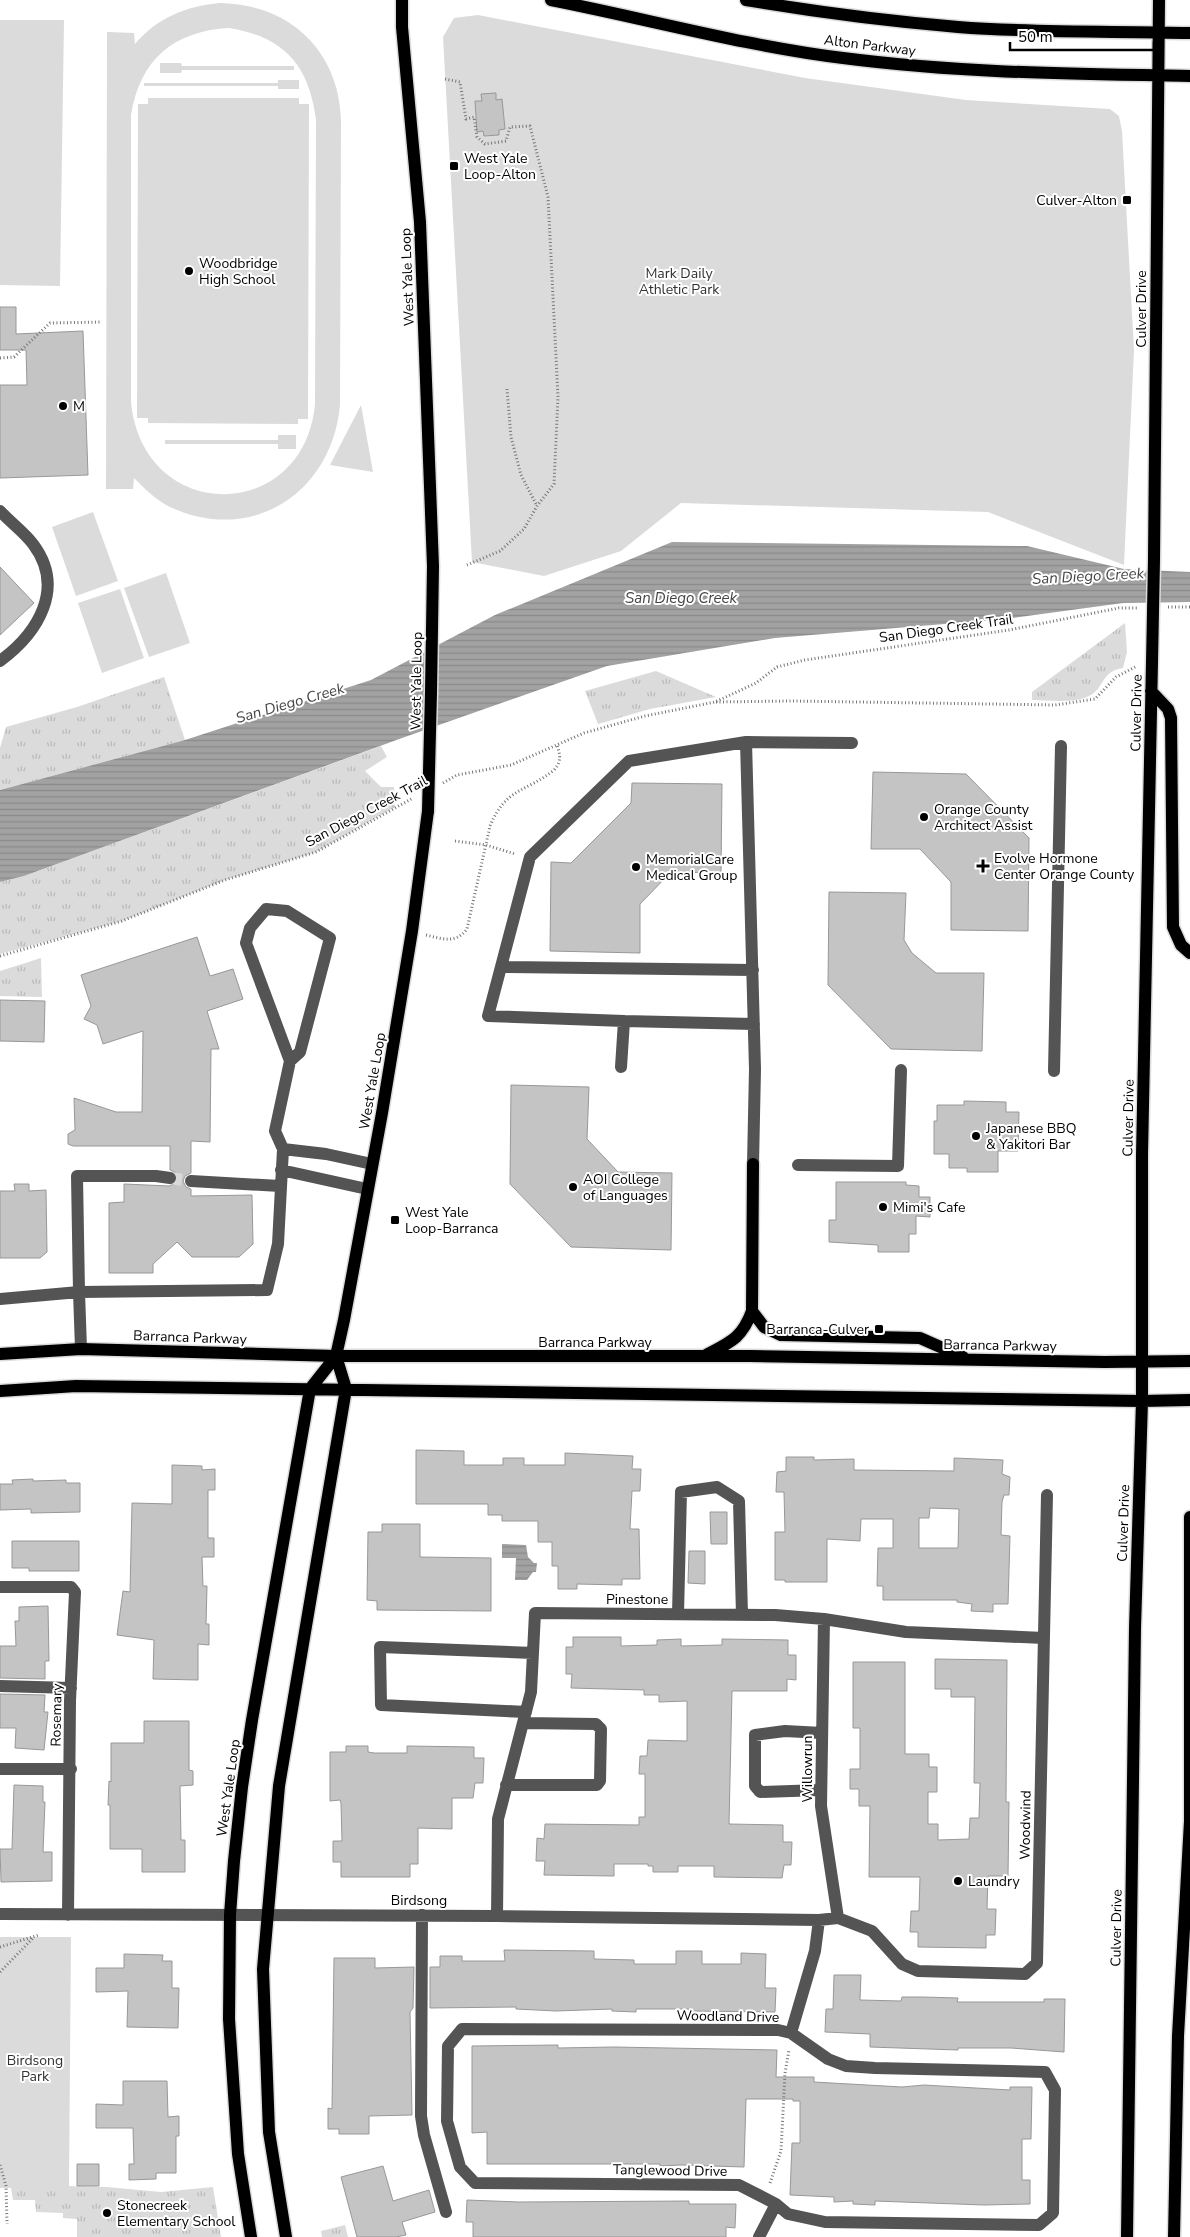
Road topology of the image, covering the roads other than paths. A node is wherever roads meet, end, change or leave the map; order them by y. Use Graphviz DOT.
graph roads {
  1 [pos="402,0"];
  2 [pos="551,0"];
  3 [pos="746,0"];
  4 [pos="1159,0"];
  5 [pos="1159,32"];
  6 [pos="1190,33"];
  7 [pos="1158,75"];
  8 [pos="1190,76"];
  9 [pos="0,511"];
  10 [pos="0,661"];
  11 [pos="1151,692"];
  12 [pos="746,742"];
  13 [pos="852,743"];
  14 [pos="1061,746"];
  15 [pos="1190,953"];
  16 [pos="501,967"];
  17 [pos="753,970"];
  18 [pos="624,1021"];
  19 [pos="754,1024"];
  20 [pos="290,1062"];
  21 [pos="621,1068"];
  22 [pos="901,1070"];
  23 [pos="1054,1071"];
  24 [pos="283,1149"];
  25 [pos="372,1164"];
  26 [pos="753,1164"];
  27 [pos="798,1165"];
  28 [pos="281,1170"];
  29 [pos="170,1178"];
  30 [pos="191,1181"];
  31 [pos="280,1186"];
  32 [pos="367,1189"];
  33 [pos="79,1292"];
  34 [pos="0,1299"];
  35 [pos="752,1311"];
  36 [pos="81,1348"];
  37 [pos="0,1354"];
  38 [pos="336,1356"];
  39 [pos="704,1356"];
  40 [pos="968,1360"];
  41 [pos="1190,1361"];
  42 [pos="1141,1362"];
  43 [pos="310,1389"];
  44 [pos="346,1389"];
  45 [pos="0,1391"];
  46 [pos="1190,1400"];
  47 [pos="1142,1401"];
  48 [pos="1047,1495"];
  49 [pos="1190,1517"];
  50 [pos="0,1587"];
  51 [pos="678,1614"];
  52 [pos="742,1614"];
  53 [pos="824,1619"];
  54 [pos="1044,1638"];
  55 [pos="533,1653"];
  56 [pos="0,1686"];
  57 [pos="71,1688"];
  58 [pos="525,1717"];
  59 [pos="822,1733"];
  60 [pos="1190,1737"];
  61 [pos="0,1769"];
  62 [pos="70,1769"];
  63 [pos="506,1785"];
  64 [pos="821,1790"];
  65 [pos="0,1914"];
  66 [pos="68,1915"];
  67 [pos="230,1915"];
  68 [pos="267,1915"];
  69 [pos="422,1915"];
  70 [pos="497,1916"];
  71 [pos="838,1918"];
  72 [pos="819,1920"];
  73 [pos="791,2033"];
  74 [pos="448,2046"];
  75 [pos="1055,2090"];
  76 [pos="776,2204"];
  77 [pos="446,2212"];
  78 [pos="251,2237"];
  79 [pos="286,2237"];
  80 [pos="759,2237"];
  81 [pos="1127,2237"];
  82 [pos="1174,2237"];
  1 -- 25 [label="main road, West Yale Loop, bridge"];
  2 -- 7 [label="main road, Alton Parkway"];
  3 -- 5 [label="main road, Alton Parkway"];
  4 -- 5 [label="main road, Culver Drive"];
  5 -- 6 [label="main road, Alton Parkway"];
  5 -- 7 [label="main road, Culver Drive"];
  7 -- 8 [label="main road, Alton Parkway"];
  7 -- 11 [label="main road, Culver Drive, bridge"];
  9 -- 10 [label="street"];
  11 -- 15 [label="main road"];
  11 -- 42 [label="main road, Culver Drive"];
  12 -- 13 [label="street"];
  12 -- 16 [label="street"];
  12 -- 17 [label="street"];
  14 -- 23 [label="street"];
  16 -- 17 [label="street"];
  16 -- 18 [label="street"];
  17 -- 19 [label="street"];
  18 -- 19 [label="street"];
  18 -- 21 [label="street"];
  19 -- 26 [label="street"];
  20 -- 20 [label="street"];
  20 -- 24 [label="street"];
  22 -- 27 [label="street"];
  24 -- 25 [label="street"];
  24 -- 28 [label="street"];
  25 -- 32 [label="main road, West Yale Loop"];
  26 -- 35 [label="main road"];
  28 -- 31 [label="street"];
  28 -- 32 [label="street"];
  29 -- 33 [label="street"];
  30 -- 31 [label="street"];
  31 -- 33 [label="street"];
  32 -- 38 [label="main road, West Yale Loop"];
  33 -- 34 [label="street"];
  33 -- 36 [label="street"];
  35 -- 39 [label="main road"];
  35 -- 40 [label="main road"];
  36 -- 37 [label="main road, Barranca Parkway"];
  36 -- 38 [label="main road, Barranca Parkway"];
  38 -- 39 [label="main road, Barranca Parkway"];
  38 -- 43 [label="main road, West Yale Loop"];
  38 -- 44 [label="main road, West Yale Loop"];
  39 -- 40 [label="main road, Barranca Parkway"];
  40 -- 42 [label="main road, Barranca Parkway"];
  41 -- 42 [label="main road, Barranca Parkway"];
  42 -- 47 [label="main road, Culver Drive"];
  43 -- 44 [label="main road"];
  43 -- 45 [label="main road"];
  43 -- 67 [label="main road, West Yale Loop"];
  44 -- 47 [label="main road"];
  44 -- 68 [label="main road, West Yale Loop"];
  46 -- 47 [label="main road"];
  47 -- 81 [label="main road, Culver Drive"];
  48 -- 54 [label="street, Woodwind"];
  49 -- 60 [label="main road"];
  50 -- 57 [label="street, Rosemary"];
  51 -- 52 [label="street, Pinestone"];
  51 -- 52 [label="street"];
  51 -- 55 [label="street, Pinestone"];
  52 -- 53 [label="street, Pinestone"];
  53 -- 54 [label="street, Pinestone"];
  53 -- 59 [label="street, Willowrun"];
  54 -- 71 [label="street, Woodwind"];
  55 -- 58 [label="street, Pinestone"];
  55 -- 58 [label="street"];
  56 -- 57 [label="street"];
  57 -- 62 [label="street, Rosemary"];
  58 -- 63 [label="street, Pinestone"];
  58 -- 63 [label="street"];
  59 -- 64 [label="street, Willowrun"];
  59 -- 64 [label="street"];
  60 -- 82 [label="main road"];
  61 -- 62 [label="street"];
  62 -- 66 [label="street, Rosemary"];
  63 -- 70 [label="street, Pinestone"];
  64 -- 71 [label="street, Willowrun"];
  65 -- 66 [label="street, Birdsong"];
  66 -- 67 [label="street, Birdsong"];
  67 -- 68 [label="street, Birdsong"];
  67 -- 78 [label="main road, West Yale Loop"];
  68 -- 69 [label="street, Birdsong"];
  68 -- 79 [label="main road, West Yale Loop"];
  69 -- 70 [label="street, Birdsong"];
  69 -- 77 [label="street"];
  70 -- 72 [label="street, Birdsong"];
  71 -- 72 [label="street, Birdsong"];
  72 -- 73 [label="street"];
  73 -- 74 [label="street, Woodland Drive"];
  73 -- 75 [label="street, Woodland Drive"];
  74 -- 76 [label="street, Tanglewood Drive"];
  75 -- 76 [label="street, Tanglewood Drive"];
  76 -- 80 [label="street"];
}
